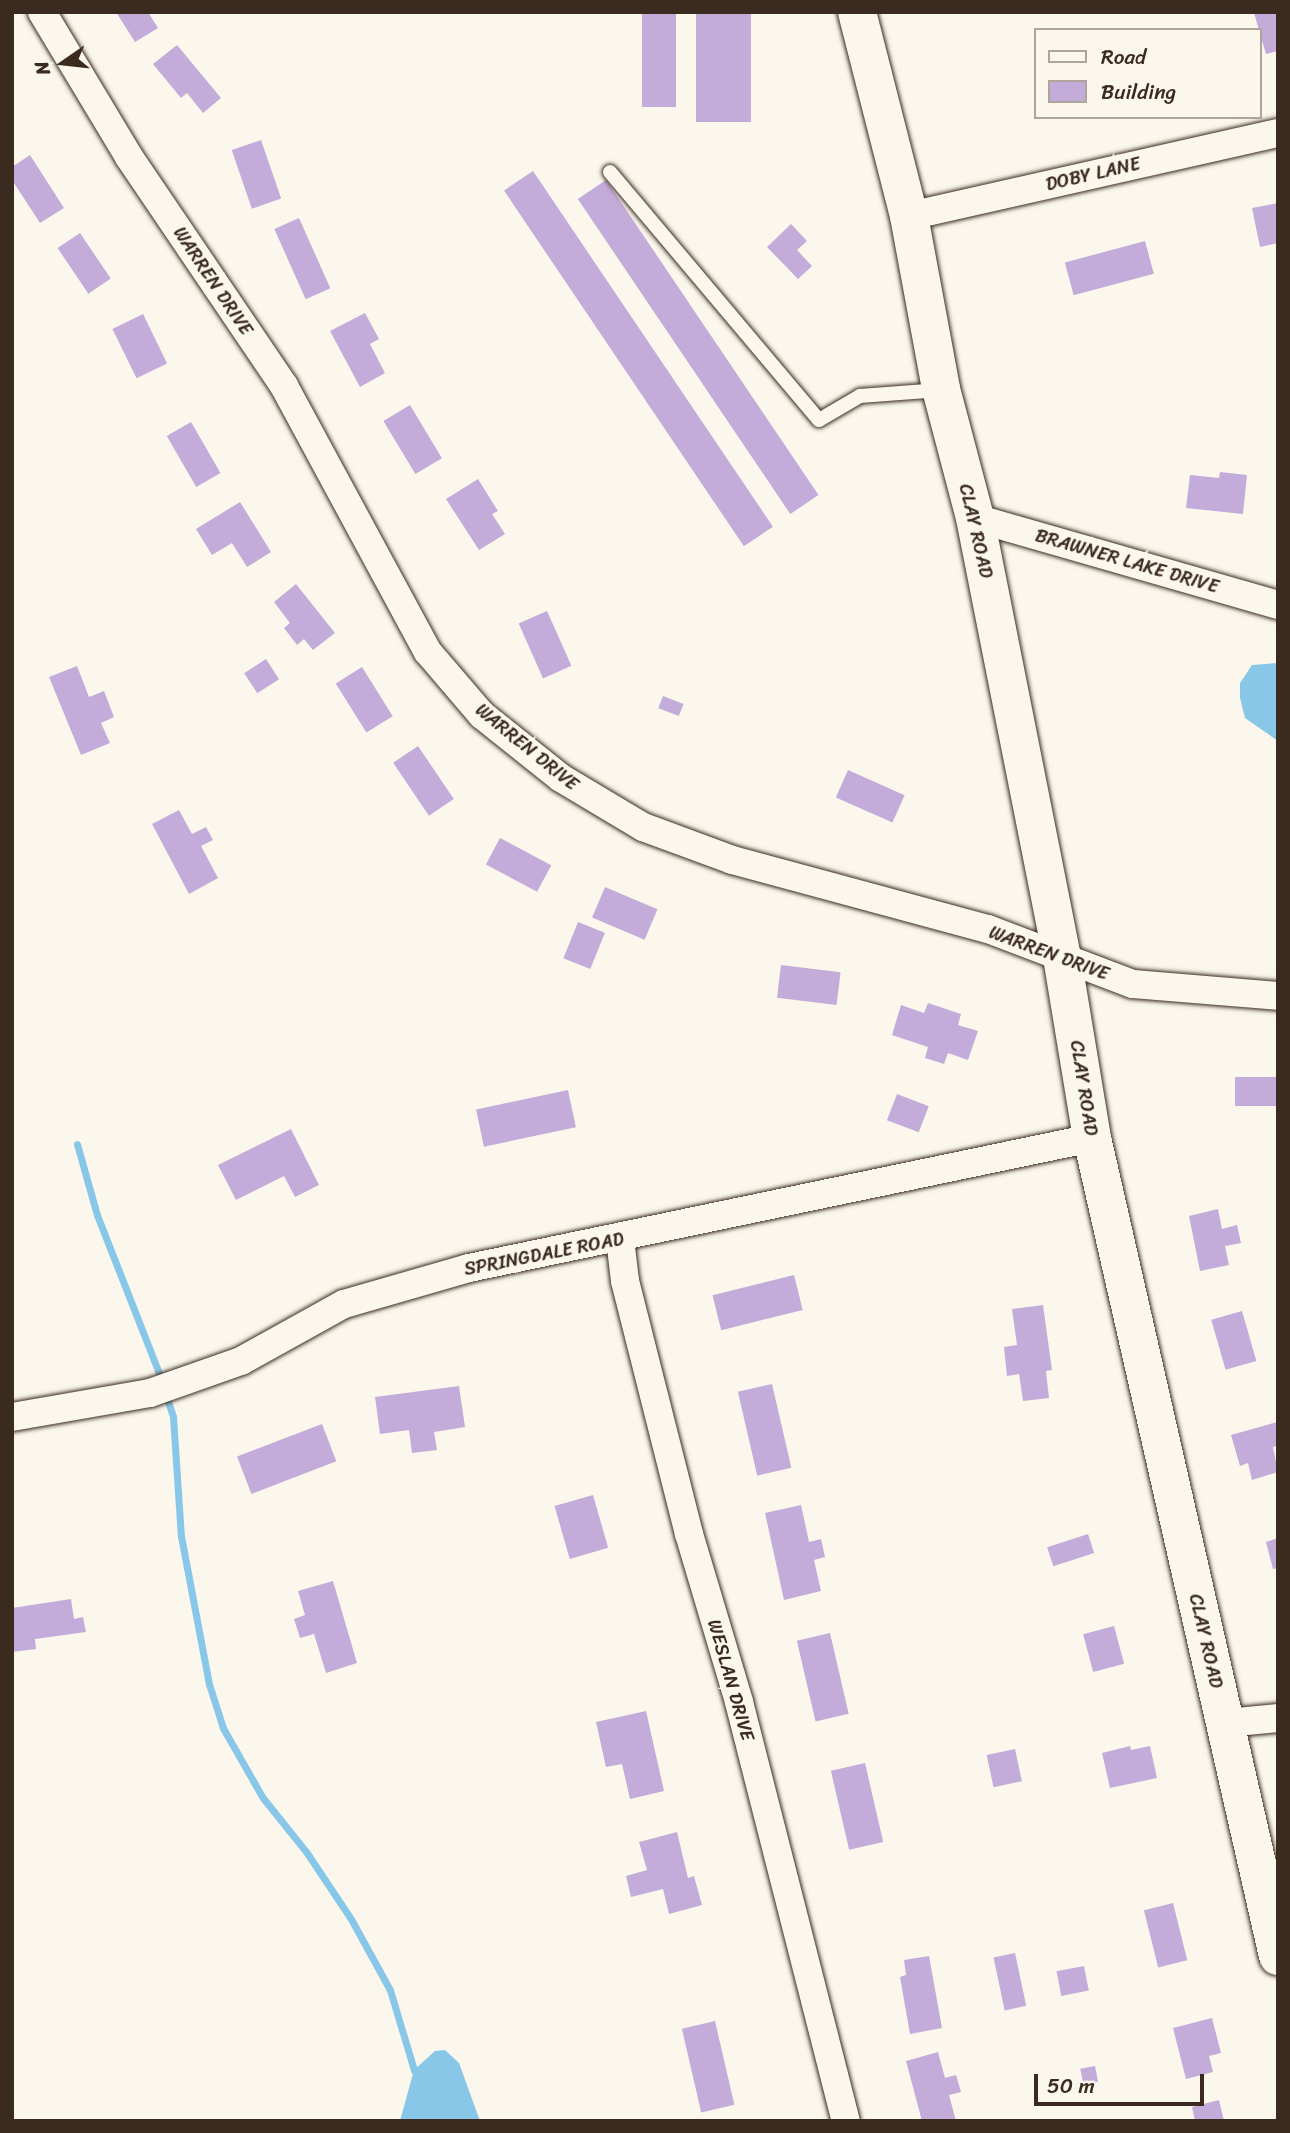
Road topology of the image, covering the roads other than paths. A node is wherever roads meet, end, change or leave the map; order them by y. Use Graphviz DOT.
graph roads {
  1 [pos="42,12"];
  2 [pos="857,12"];
  3 [pos="1278,133"];
  4 [pos="610,172"];
  5 [pos="909,216"];
  6 [pos="941,389"];
  7 [pos="975,518"];
  8 [pos="1278,605"];
  9 [pos="1062,957"];
  10 [pos="1278,996"];
  11 [pos="1092,1138"];
  12 [pos="620,1239"];
  13 [pos="12,1417"];
  14 [pos="1278,1718"];
  15 [pos="1225,1723"];
  16 [pos="1278,1956"];
  17 [pos="846,2121"];
  1 -- 9 [label="street, WARREN DRIVE"];
  2 -- 5 [label="street, CLAY ROAD"];
  3 -- 5 [label="street, DOBY LANE"];
  4 -- 6 [label="lane"];
  5 -- 6 [label="street, CLAY ROAD"];
  6 -- 7 [label="street, CLAY ROAD"];
  7 -- 8 [label="street, BRAWNER LAKE DRIVE"];
  7 -- 9 [label="street, CLAY ROAD"];
  9 -- 10 [label="street, WARREN DRIVE"];
  9 -- 11 [label="street, CLAY ROAD"];
  11 -- 12 [label="street, SPRINGDALE ROAD"];
  11 -- 15 [label="street, CLAY ROAD"];
  12 -- 13 [label="street, SPRINGDALE ROAD"];
  12 -- 17 [label="street, WESLAN DRIVE"];
  14 -- 15 [label="street"];
  15 -- 16 [label="street, CLAY ROAD"];
}
